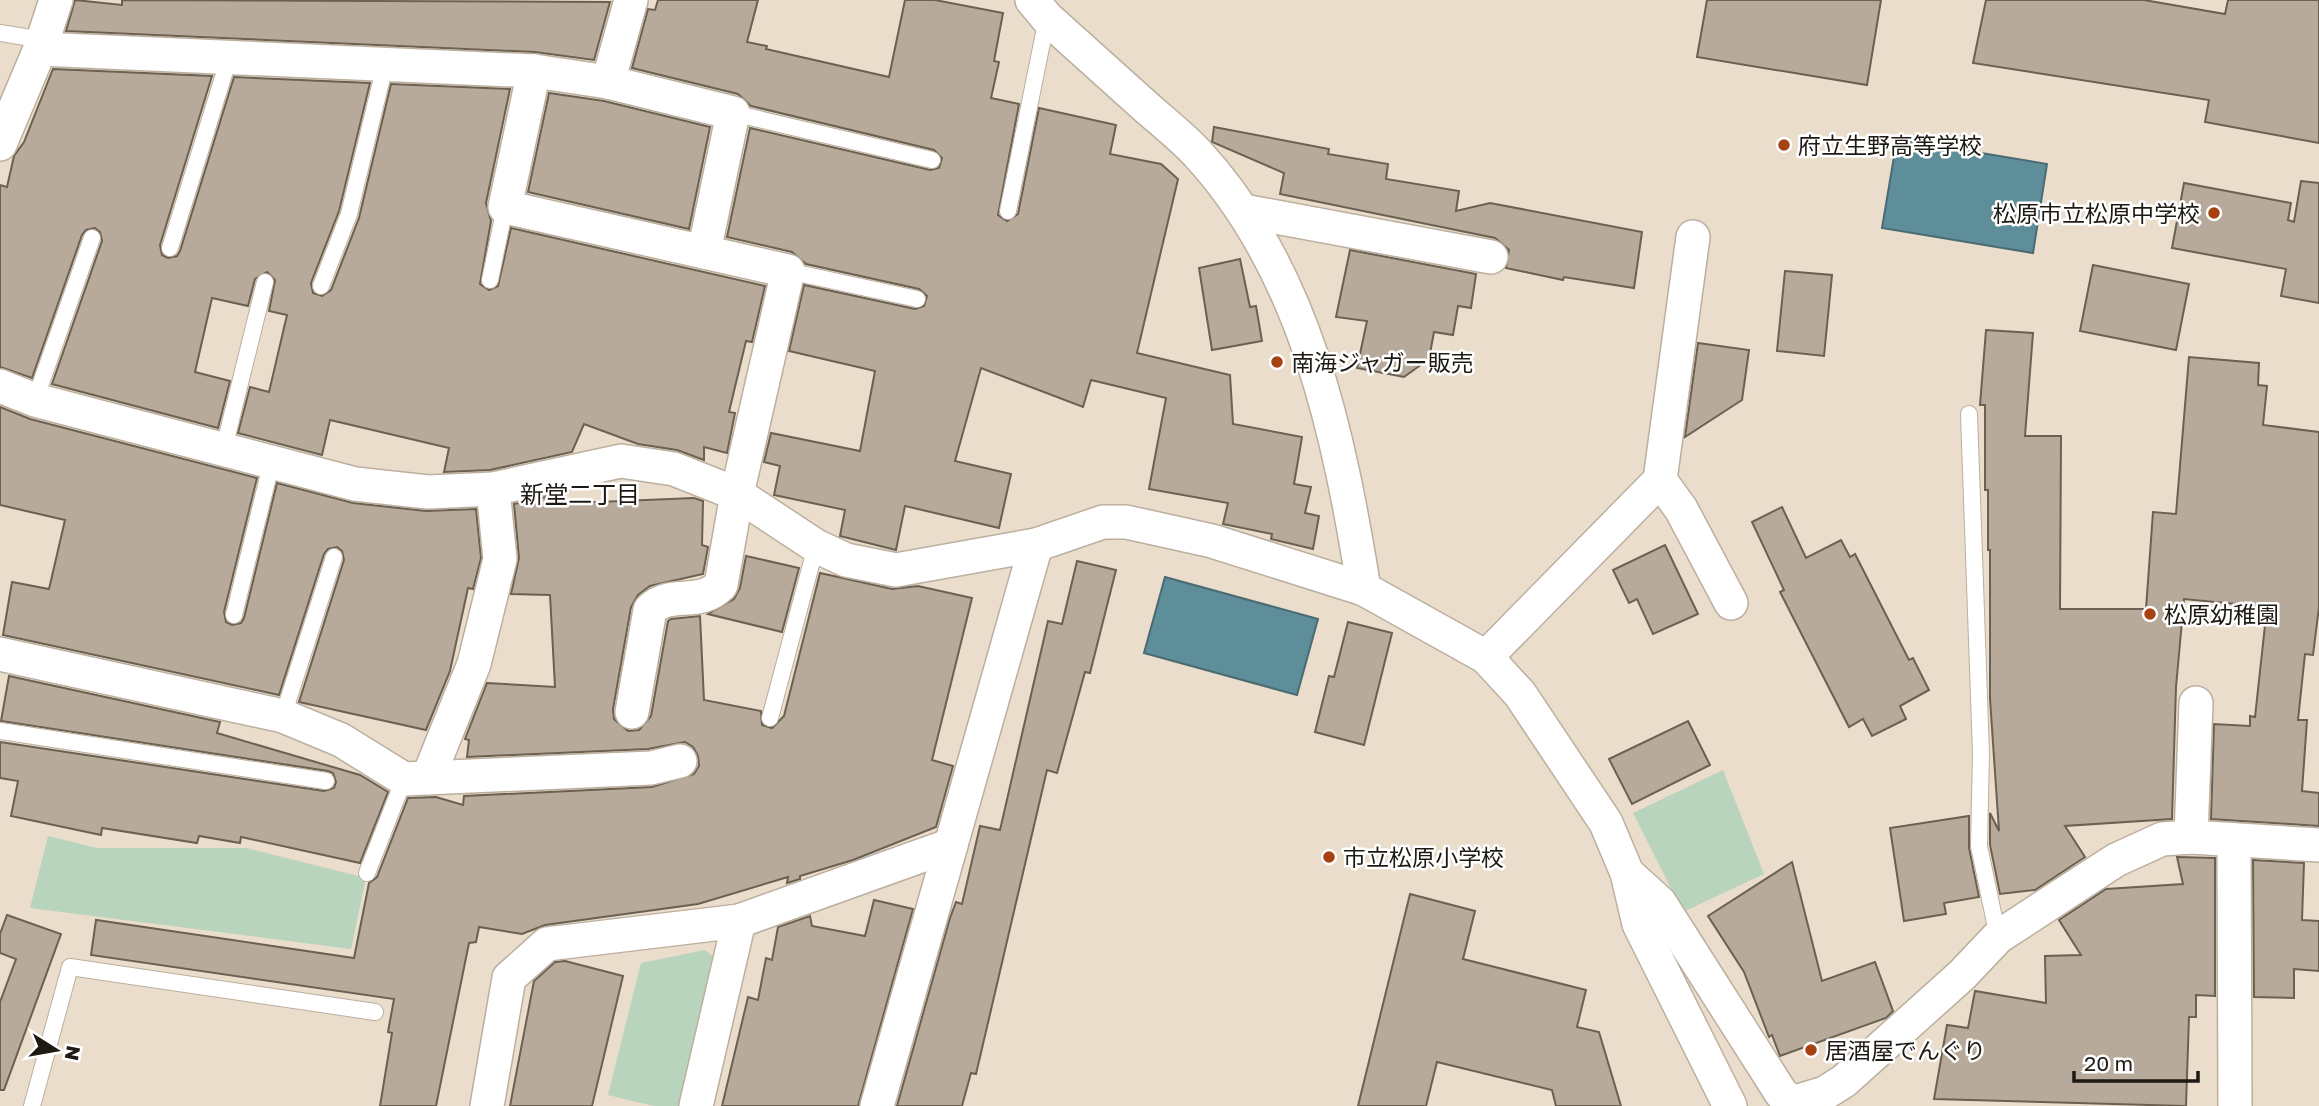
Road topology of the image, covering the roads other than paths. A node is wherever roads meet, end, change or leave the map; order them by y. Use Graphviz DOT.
graph roads {
  1 [pos="56,0"];
  2 [pos="631,0"];
  3 [pos="1039,9"];
  4 [pos="0,33"];
  5 [pos="41,45"];
  6 [pos="229,58"];
  7 [pos="385,65"];
  8 [pos="534,71"];
  9 [pos="608,82"];
  10 [pos="733,113"];
  11 [pos="0,144"];
  12 [pos="932,160"];
  13 [pos="505,207"];
  14 [pos="1008,211"];
  15 [pos="1244,211"];
  16 [pos="1693,237"];
  17 [pos="92,238"];
  18 [pos="170,248"];
  19 [pos="704,252"];
  20 [pos="1491,257"];
  21 [pos="788,271"];
  22 [pos="490,280"];
  23 [pos="265,282"];
  24 [pos="321,286"];
  25 [pos="916,299"];
  26 [pos="0,386"];
  27 [pos="35,400"];
  28 [pos="1969,414"];
  29 [pos="224,447"];
  30 [pos="272,461"];
  31 [pos="1660,480"];
  32 [pos="493,489"];
  33 [pos="737,494"];
  34 [pos="1036,545"];
  35 [pos="816,546"];
  36 [pos="334,557"];
  37 [pos="1364,589"];
  38 [pos="1731,603"];
  39 [pos="234,615"];
  40 [pos="0,654"];
  41 [pos="1486,657"];
  42 [pos="2196,703"];
  43 [pos="632,712"];
  44 [pos="284,716"];
  45 [pos="770,718"];
  46 [pos="0,731"];
  47 [pos="680,761"];
  48 [pos="416,778"];
  49 [pos="326,781"];
  50 [pos="2191,837"];
  51 [pos="2234,840"];
  52 [pos="951,845"];
  53 [pos="2319,845"];
  54 [pos="367,873"];
  55 [pos="1627,873"];
  56 [pos="739,921"];
  57 [pos="1998,937"];
  58 [pos="375,1012"];
  59 [pos="32,1106"];
  60 [pos="486,1106"];
  61 [pos="696,1106"];
  62 [pos="877,1106"];
  63 [pos="1730,1106"];
  64 [pos="2235,1106"];
  1 -- 5 [label="street"];
  2 -- 9 [label="street"];
  3 -- 14 [label="lane"];
  3 -- 15 [label="street"];
  4 -- 5 [label="lane"];
  5 -- 6 [label="street"];
  5 -- 11 [label="street"];
  6 -- 7 [label="street"];
  6 -- 18 [label="lane"];
  7 -- 8 [label="street"];
  7 -- 24 [label="lane"];
  8 -- 9 [label="street"];
  8 -- 13 [label="street"];
  9 -- 10 [label="street"];
  10 -- 12 [label="lane"];
  10 -- 19 [label="street"];
  13 -- 19 [label="street"];
  13 -- 22 [label="lane"];
  15 -- 20 [label="street"];
  15 -- 37 [label="street"];
  16 -- 31 [label="street"];
  17 -- 27 [label="lane"];
  19 -- 21 [label="street"];
  21 -- 25 [label="lane"];
  21 -- 33 [label="street"];
  23 -- 29 [label="lane"];
  26 -- 27 [label="street"];
  27 -- 29 [label="street"];
  28 -- 57 [label="lane"];
  29 -- 30 [label="street"];
  30 -- 32 [label="street"];
  30 -- 39 [label="lane"];
  31 -- 38 [label="street"];
  31 -- 41 [label="street"];
  32 -- 33 [label="street"];
  32 -- 48 [label="street"];
  33 -- 35 [label="street"];
  33 -- 43 [label="street"];
  34 -- 35 [label="street"];
  34 -- 37 [label="street"];
  34 -- 52 [label="street"];
  35 -- 45 [label="lane"];
  36 -- 44 [label="lane"];
  37 -- 41 [label="street"];
  40 -- 44 [label="street"];
  41 -- 55 [label="street"];
  42 -- 50 [label="street"];
  44 -- 48 [label="street"];
  46 -- 49 [label="lane"];
  47 -- 48 [label="street"];
  48 -- 54 [label="lane"];
  50 -- 51 [label="street"];
  50 -- 57 [label="street"];
  51 -- 53 [label="street"];
  51 -- 64 [label="street"];
  52 -- 56 [label="street"];
  52 -- 62 [label="street"];
  55 -- 57 [label="street"];
  55 -- 63 [label="street"];
  56 -- 60 [label="street"];
  56 -- 61 [label="street"];
  58 -- 59 [label="lane"];
}
